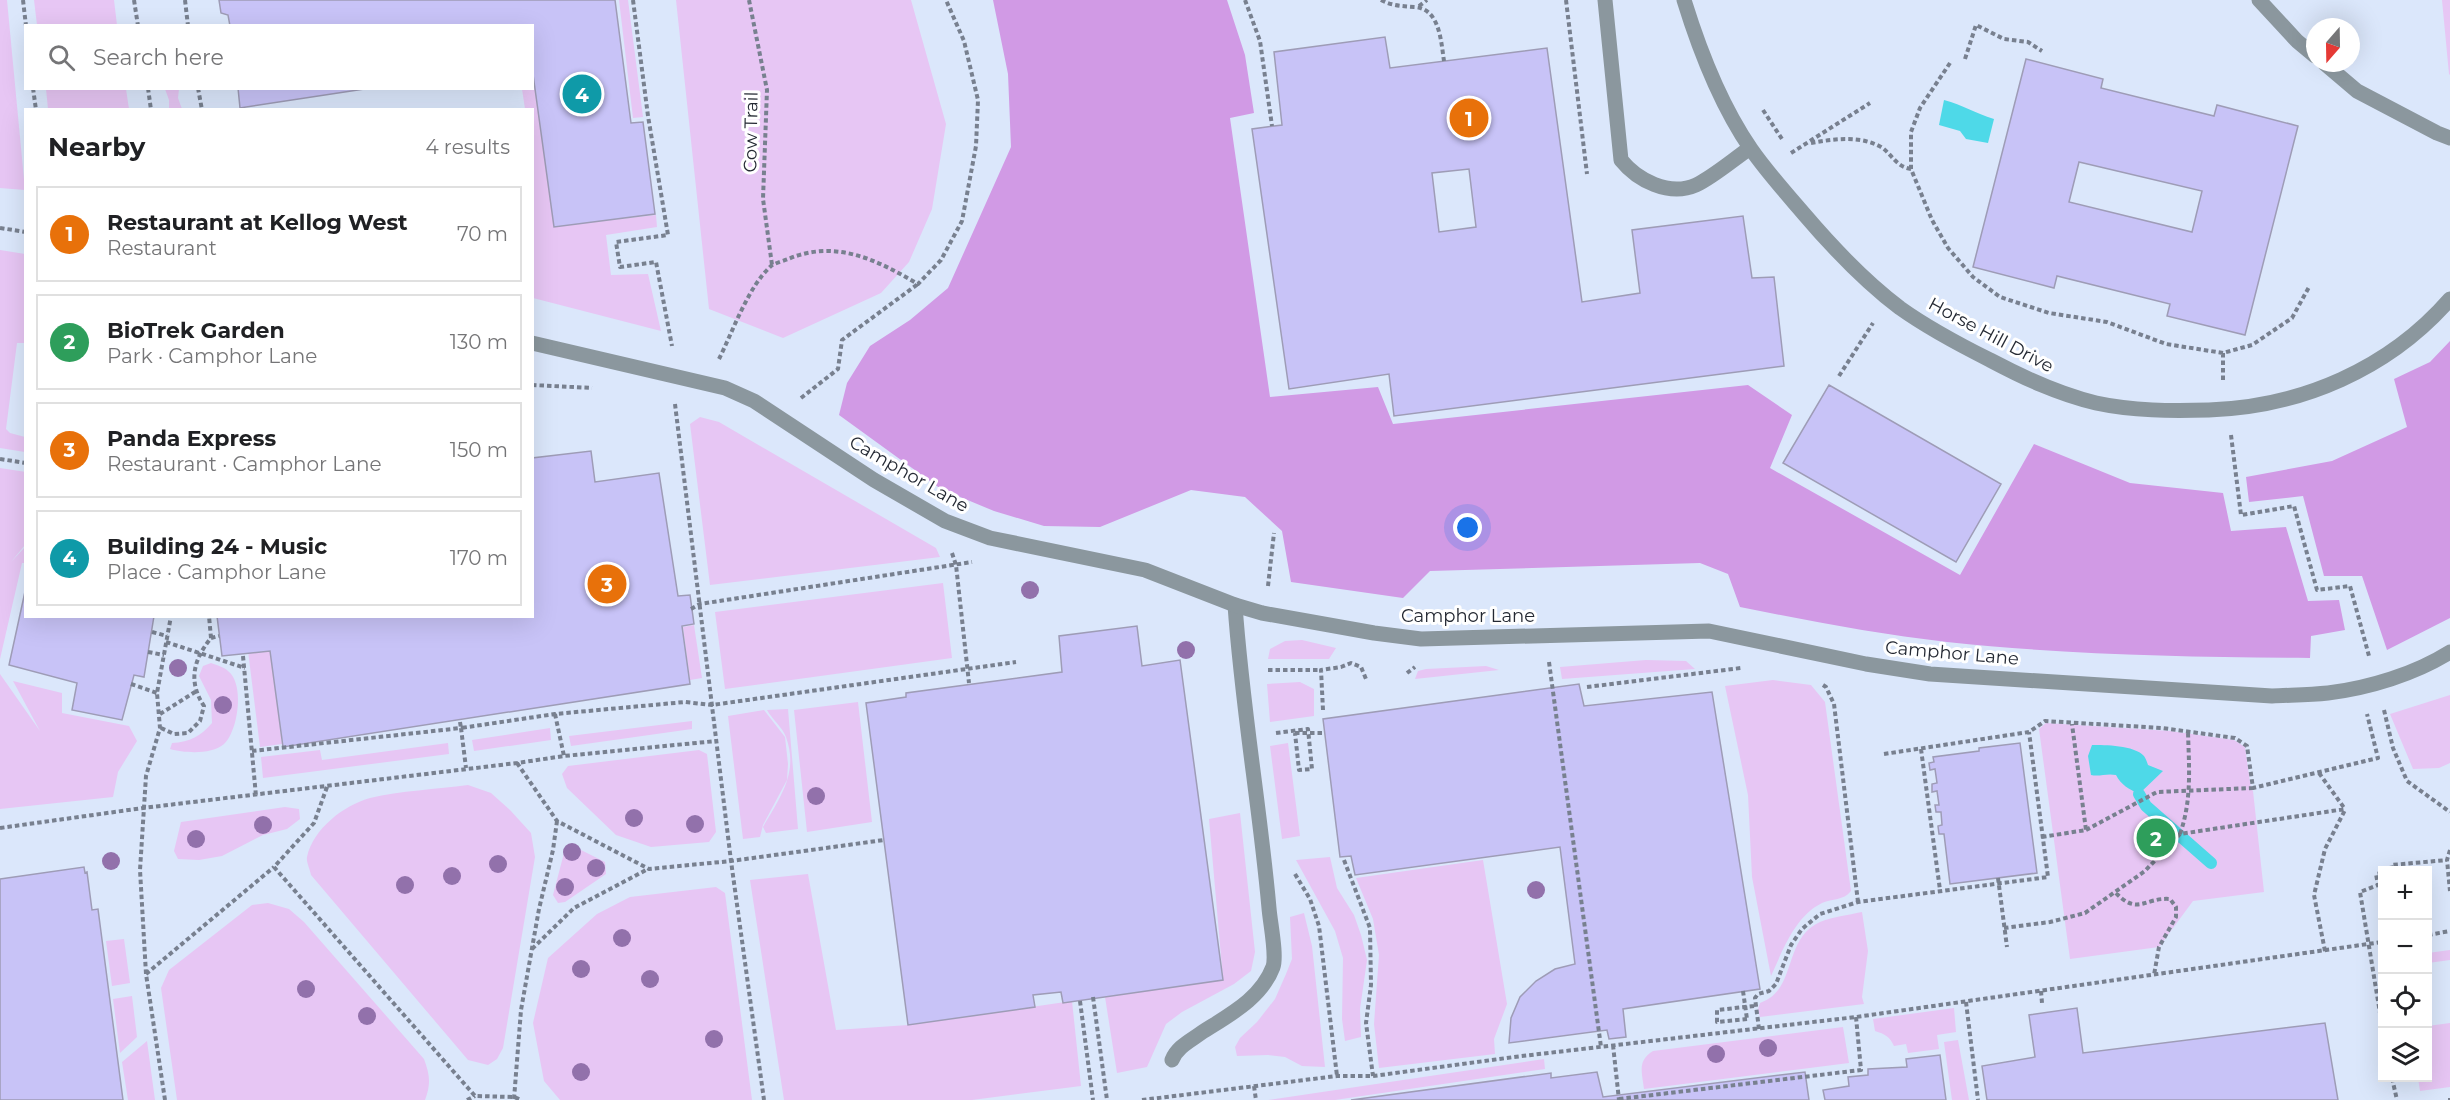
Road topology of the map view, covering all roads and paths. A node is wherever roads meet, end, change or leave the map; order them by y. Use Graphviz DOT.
graph roads {
  1 [pos="23,0"];
  2 [pos="134,0"];
  3 [pos="185,0"];
  4 [pos="633,0"];
  5 [pos="750,0"];
  6 [pos="946,0"];
  7 [pos="1245,0"];
  8 [pos="1381,0"];
  9 [pos="1401,0"];
  10 [pos="1427,0"];
  11 [pos="1566,0"];
  12 [pos="1605,0"];
  13 [pos="1684,0"];
  14 [pos="2259,0"];
  15 [pos="1402,6"];
  16 [pos="1418,7"];
  17 [pos="26,24"];
  18 [pos="138,24"];
  19 [pos="188,24"];
  20 [pos="2306,48"];
  21 [pos="2042,51"];
  22 [pos="1965,59"];
  23 [pos="1444,61"];
  24 [pos="1950,63"];
  25 [pos="2335,72"];
  26 [pos="33,90"];
  27 [pos="147,90"];
  28 [pos="198,90"];
  29 [pos="1870,103"];
  30 [pos="36,108"];
  31 [pos="151,108"];
  32 [pos="202,108"];
  33 [pos="1762,109"];
  34 [pos="1272,126"];
  35 [pos="2450,138"];
  36 [pos="1807,143"];
  37 [pos="1750,147"];
  38 [pos="1911,169"];
  39 [pos="1587,174"];
  40 [pos="0,228"];
  41 [pos="24,232"];
  42 [pos="772,265"];
  43 [pos="918,284"];
  44 [pos="2308,287"];
  45 [pos="2450,299"];
  46 [pos="1875,320"];
  47 [pos="534,343"];
  48 [pos="672,350"];
  49 [pos="718,360"];
  50 [pos="1839,376"];
  51 [pos="534,385"];
  52 [pos="595,388"];
  53 [pos="675,398"];
  54 [pos="802,398"];
  55 [pos="0,459"];
  56 [pos="24,463"];
  57 [pos="2237,471"];
  58 [pos="1274,533"];
  59 [pos="950,544"];
  60 [pos="977,560"];
  61 [pos="956,565"];
  62 [pos="1268,585"];
  63 [pos="700,604"];
  64 [pos="1235,605"];
  65 [pos="692,609"];
  66 [pos="171,618"];
  67 [pos="209,618"];
  68 [pos="152,632"];
  69 [pos="167,636"];
  70 [pos="219,636"];
  71 [pos="211,638"];
  72 [pos="166,642"];
  73 [pos="148,652"];
  74 [pos="200,652"];
  75 [pos="2450,652"];
  76 [pos="164,656"];
  77 [pos="243,656"];
  78 [pos="1548,658"];
  79 [pos="2370,660"];
  80 [pos="1016,662"];
  81 [pos="1737,663"];
  82 [pos="1421,665"];
  83 [pos="245,668"];
  84 [pos="967,670"];
  85 [pos="1321,670"];
  86 [pos="1239,674"];
  87 [pos="1407,674"];
  88 [pos="1366,679"];
  89 [pos="1814,681"];
  90 [pos="969,683"];
  91 [pos="131,684"];
  92 [pos="1587,687"];
  93 [pos="195,692"];
  94 [pos="157,693"];
  95 [pos="712,705"];
  96 [pos="2394,705"];
  97 [pos="2384,709"];
  98 [pos="1323,710"];
  99 [pos="159,714"];
  100 [pos="555,714"];
  101 [pos="460,722"];
  102 [pos="2072,724"];
  103 [pos="160,728"];
  104 [pos="461,728"];
  105 [pos="2029,732"];
  106 [pos="2188,732"];
  107 [pos="1324,733"];
  108 [pos="1247,736"];
  109 [pos="716,741"];
  110 [pos="1921,749"];
  111 [pos="252,751"];
  112 [pos="1884,754"];
  113 [pos="564,756"];
  114 [pos="517,763"];
  115 [pos="466,768"];
  116 [pos="2319,773"];
  117 [pos="327,786"];
  118 [pos="2253,788"];
  119 [pos="2190,790"];
  120 [pos="256,796"];
  121 [pos="143,808"];
  122 [pos="2345,809"];
  123 [pos="2450,812"];
  124 [pos="556,820"];
  125 [pos="0,828"];
  126 [pos="2086,830"];
  127 [pos="2180,834"];
  128 [pos="2042,837"];
  129 [pos="884,840"];
  130 [pos="2450,850"];
  131 [pos="1263,855"];
  132 [pos="1344,860"];
  133 [pos="2447,860"];
  134 [pos="731,861"];
  135 [pos="2391,866"];
  136 [pos="274,867"];
  137 [pos="649,868"];
  138 [pos="1998,878"];
  139 [pos="2378,885"];
  140 [pos="1940,890"];
  141 [pos="2450,891"];
  142 [pos="2116,893"];
  143 [pos="1858,902"];
  144 [pos="2004,928"];
  145 [pos="2450,931"];
  146 [pos="2432,934"];
  147 [pos="2378,943"];
  148 [pos="2367,945"];
  149 [pos="2007,947"];
  150 [pos="532,950"];
  151 [pos="2325,951"];
  152 [pos="146,974"];
  153 [pos="2154,975"];
  154 [pos="1743,991"];
  155 [pos="2041,991"];
  156 [pos="1093,997"];
  157 [pos="1080,1001"];
  158 [pos="1966,1002"];
  159 [pos="2042,1004"];
  160 [pos="2378,1004"];
  161 [pos="1754,1006"];
  162 [pos="1856,1017"];
  163 [pos="1759,1029"];
  164 [pos="1613,1045"];
  165 [pos="1601,1047"];
  166 [pos="1172,1060"];
  167 [pos="1337,1076"];
  168 [pos="1373,1076"];
  169 [pos="2393,1082"];
  170 [pos="1254,1086"];
  171 [pos="475,1096"];
  172 [pos="514,1099"];
  173 [pos="1619,1099"];
  174 [pos="165,1100"];
  175 [pos="467,1100"];
  176 [pos="521,1100"];
  177 [pos="764,1100"];
  178 [pos="1093,1100"];
  179 [pos="1107,1100"];
  180 [pos="1142,1100"];
  181 [pos="1256,1100"];
  182 [pos="1978,1100"];
  183 [pos="2397,1100"];
  1 -- 17 [label="path"];
  2 -- 18 [label="path"];
  3 -- 19 [label="path"];
  4 -- 48 [label="path"];
  5 -- 42 [label="path, Cow Trail"];
  6 -- 43 [label="path"];
  7 -- 34 [label="path"];
  8 -- 15 [label="path"];
  9 -- 15 [label="path"];
  10 -- 16 [label="path"];
  11 -- 39 [label="path"];
  12 -- 37 [label="street"];
  13 -- 37 [label="street, Horse Hill Drive"];
  14 -- 20 [label="street"];
  15 -- 16 [label="path"];
  16 -- 23 [label="path"];
  21 -- 22 [label="path"];
  24 -- 38 [label="path"];
  25 -- 35 [label="street"];
  26 -- 30 [label="path"];
  27 -- 31 [label="path"];
  28 -- 32 [label="path"];
  29 -- 36 [label="path"];
  33 -- 36 [label="path"];
  36 -- 38 [label="path"];
  37 -- 45 [label="street, Horse Hill Drive"];
  38 -- 44 [label="path"];
  40 -- 41 [label="path"];
  42 -- 43 [label="path"];
  42 -- 49 [label="path"];
  43 -- 54 [label="path"];
  46 -- 50 [label="path"];
  47 -- 64 [label="street, Camphor Lane"];
  51 -- 52 [label="path"];
  53 -- 63 [label="path"];
  55 -- 56 [label="path"];
  57 -- 79 [label="path"];
  58 -- 62 [label="path"];
  59 -- 61 [label="path"];
  60 -- 61 [label="path"];
  61 -- 63 [label="path"];
  61 -- 84 [label="path"];
  63 -- 65 [label="path"];
  63 -- 95 [label="path"];
  64 -- 75 [label="street, Camphor Lane"];
  64 -- 86 [label="street"];
  66 -- 69 [label="path"];
  67 -- 71 [label="path"];
  68 -- 69 [label="path"];
  69 -- 72 [label="path"];
  70 -- 71 [label="path"];
  71 -- 74 [label="path"];
  72 -- 74 [label="path"];
  72 -- 76 [label="path"];
  73 -- 76 [label="path"];
  74 -- 83 [label="path"];
  74 -- 93 [label="path"];
  76 -- 94 [label="path"];
  77 -- 83 [label="path"];
  78 -- 165 [label="path"];
  80 -- 84 [label="path"];
  81 -- 92 [label="path"];
  82 -- 87 [label="path"];
  83 -- 111 [label="path"];
  84 -- 90 [label="path"];
  84 -- 95 [label="path"];
  85 -- 86 [label="path"];
  85 -- 88 [label="path"];
  85 -- 98 [label="path"];
  86 -- 108 [label="street"];
  89 -- 143 [label="path"];
  91 -- 94 [label="path"];
  93 -- 99 [label="path"];
  93 -- 103 [label="path"];
  94 -- 99 [label="path"];
  95 -- 100 [label="path"];
  95 -- 109 [label="path"];
  96 -- 97 [label="path"];
  97 -- 116 [label="path"];
  97 -- 123 [label="path"];
  99 -- 103 [label="path"];
  100 -- 104 [label="path"];
  100 -- 113 [label="path"];
  101 -- 104 [label="path"];
  102 -- 105 [label="path"];
  102 -- 106 [label="path"];
  102 -- 126 [label="path"];
  103 -- 121 [label="path"];
  104 -- 111 [label="path"];
  104 -- 115 [label="path"];
  105 -- 110 [label="path"];
  105 -- 128 [label="path"];
  106 -- 118 [label="path"];
  106 -- 119 [label="path"];
  107 -- 108 [label="path, bridge"];
  108 -- 131 [label="street"];
  109 -- 113 [label="path"];
  109 -- 134 [label="path"];
  110 -- 112 [label="path"];
  110 -- 140 [label="path"];
  111 -- 120 [label="path"];
  113 -- 114 [label="path"];
  114 -- 115 [label="path"];
  114 -- 124 [label="path"];
  115 -- 117 [label="path"];
  116 -- 118 [label="path"];
  116 -- 122 [label="path"];
  117 -- 120 [label="path"];
  117 -- 136 [label="path"];
  118 -- 119 [label="path"];
  119 -- 126 [label="path"];
  119 -- 127 [label="path"];
  120 -- 121 [label="path"];
  121 -- 125 [label="path"];
  121 -- 152 [label="path"];
  122 -- 127 [label="path"];
  122 -- 151 [label="path"];
  124 -- 137 [label="path"];
  124 -- 150 [label="path"];
  126 -- 128 [label="path"];
  127 -- 142 [label="path"];
  128 -- 140 [label="path"];
  129 -- 134 [label="path"];
  130 -- 133 [label="path"];
  131 -- 166 [label="street"];
  131 -- 167 [label="path"];
  132 -- 168 [label="path"];
  133 -- 135 [label="path"];
  133 -- 141 [label="path"];
  134 -- 137 [label="path"];
  134 -- 177 [label="path"];
  136 -- 152 [label="path"];
  136 -- 171 [label="path"];
  137 -- 150 [label="path"];
  138 -- 144 [label="path, bridge"];
  139 -- 148 [label="path"];
  140 -- 143 [label="path"];
  142 -- 144 [label="path"];
  142 -- 153 [label="path"];
  143 -- 161 [label="path"];
  144 -- 149 [label="path, bridge"];
  145 -- 146 [label="path"];
  147 -- 148 [label="path"];
  148 -- 151 [label="path"];
  148 -- 160 [label="path"];
  150 -- 172 [label="path"];
  151 -- 153 [label="path"];
  152 -- 174 [label="path"];
  153 -- 155 [label="path"];
  154 -- 161 [label="path, bridge"];
  155 -- 158 [label="path"];
  155 -- 159 [label="path"];
  156 -- 179 [label="path"];
  157 -- 178 [label="path"];
  158 -- 162 [label="path"];
  158 -- 182 [label="path"];
  161 -- 163 [label="path"];
  162 -- 163 [label="path"];
  162 -- 173 [label="path"];
  163 -- 164 [label="path"];
  164 -- 165 [label="path"];
  164 -- 173 [label="path"];
  165 -- 168 [label="path"];
  167 -- 168 [label="path"];
  167 -- 170 [label="path"];
  169 -- 183 [label="path"];
  170 -- 180 [label="path"];
  170 -- 181 [label="path"];
  171 -- 172 [label="path"];
  171 -- 175 [label="path"];
  172 -- 176 [label="path"];
}
